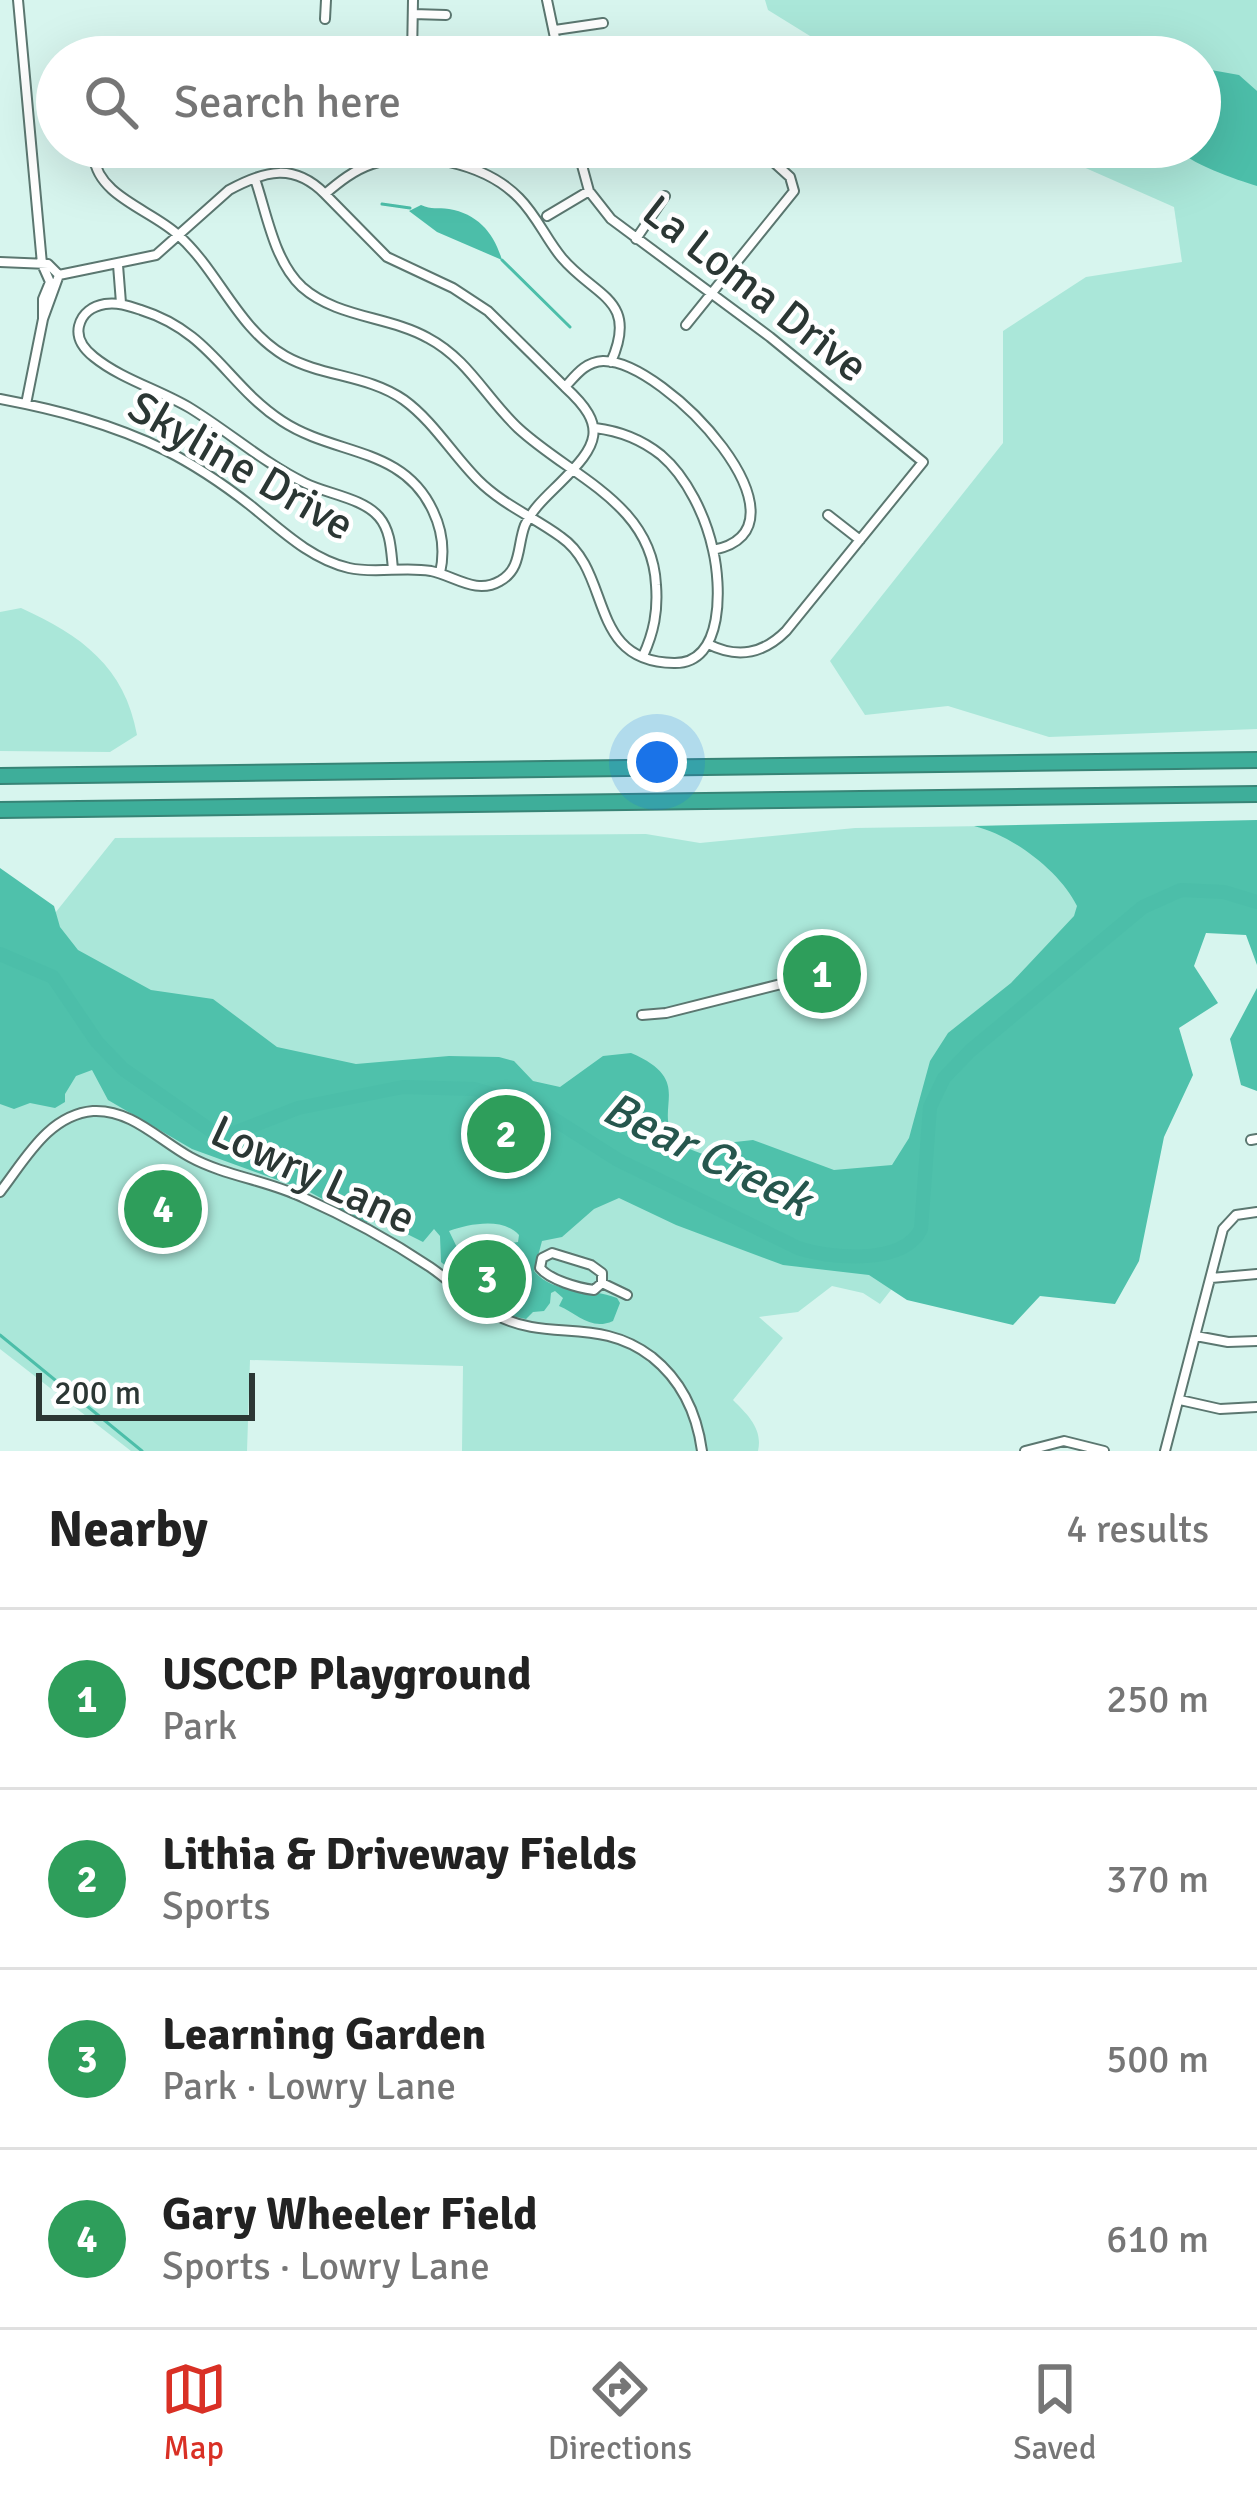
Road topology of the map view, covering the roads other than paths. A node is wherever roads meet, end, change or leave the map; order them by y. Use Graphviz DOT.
graph roads {
  1 [pos="18,0"];
  2 [pos="326,0"];
  3 [pos="413,0"];
  4 [pos="547,0"];
  5 [pos="412,14"];
  6 [pos="446,15"];
  7 [pos="325,19"];
  8 [pos="603,23"];
  9 [pos="554,30"];
  10 [pos="412,36"];
  11 [pos="555,36"];
  12 [pos="98,168"];
  13 [pos="364,168"];
  14 [pos="461,168"];
  15 [pos="583,168"];
  16 [pos="780,168"];
  17 [pos="255,179"];
  18 [pos="589,191"];
  19 [pos="325,194"];
  20 [pos="665,196"];
  21 [pos="547,216"];
  22 [pos="178,235"];
  23 [pos="636,239"];
  24 [pos="0,262"];
  25 [pos="42,264"];
  26 [pos="118,265"];
  27 [pos="59,275"];
  28 [pos="712,295"];
  29 [pos="121,303"];
  30 [pos="43,320"];
  31 [pos="686,325"];
  32 [pos="611,362"];
  33 [pos="565,387"];
  34 [pos="0,398"];
  35 [pos="26,404"];
  36 [pos="595,428"];
  37 [pos="572,470"];
  38 [pos="828,515"];
  39 [pos="529,518"];
  40 [pos="860,540"];
  41 [pos="713,550"];
  42 [pos="392,569"];
  43 [pos="440,573"];
  44 [pos="708,644"];
  45 [pos="643,656"];
  46 [pos="1257,760"];
  47 [pos="0,776"];
  48 [pos="1257,794"];
  49 [pos="0,810"];
  50 [pos="789,982"];
  51 [pos="643,1015"];
  52 [pos="0,1192"];
  53 [pos="1257,1212"];
  54 [pos="1257,1274"];
  55 [pos="1211,1278"];
  56 [pos="602,1283"];
  57 [pos="627,1295"];
  58 [pos="1196,1336"];
  59 [pos="1257,1340"];
  60 [pos="1180,1400"];
  61 [pos="1257,1407"];
  62 [pos="703,1451"];
  63 [pos="1025,1451"];
  64 [pos="1104,1451"];
  65 [pos="1166,1451"];
  1 -- 25 [label="street"];
  2 -- 7 [label="street"];
  3 -- 5 [label="street"];
  4 -- 9 [label="street"];
  5 -- 6 [label="street"];
  5 -- 10 [label="street"];
  8 -- 9 [label="street"];
  9 -- 11 [label="street"];
  12 -- 22 [label="street"];
  13 -- 19 [label="street"];
  14 -- 32 [label="street"];
  15 -- 18 [label="street, La Loma Drive"];
  16 -- 28 [label="street"];
  17 -- 19 [label="street"];
  17 -- 22 [label="street"];
  17 -- 37 [label="street"];
  18 -- 21 [label="street"];
  18 -- 23 [label="street, La Loma Drive"];
  19 -- 33 [label="street"];
  20 -- 23 [label="street"];
  22 -- 26 [label="street"];
  22 -- 39 [label="street"];
  23 -- 28 [label="street, La Loma Drive"];
  24 -- 25 [label="street"];
  25 -- 27 [label="street"];
  25 -- 30 [label="street"];
  26 -- 27 [label="street"];
  26 -- 29 [label="street"];
  27 -- 30 [label="street"];
  28 -- 31 [label="street"];
  28 -- 40 [label="street, La Loma Drive"];
  29 -- 42 [label="street"];
  29 -- 43 [label="street"];
  30 -- 35 [label="street"];
  32 -- 33 [label="street"];
  32 -- 41 [label="street"];
  33 -- 36 [label="street"];
  34 -- 35 [label="street, Skyline Drive"];
  35 -- 42 [label="street, Skyline Drive"];
  36 -- 37 [label="street, Skyline Drive"];
  36 -- 41 [label="street"];
  37 -- 39 [label="street, Skyline Drive"];
  37 -- 45 [label="street"];
  38 -- 40 [label="street"];
  39 -- 43 [label="street, Skyline Drive"];
  39 -- 45 [label="street"];
  40 -- 44 [label="street"];
  41 -- 44 [label="street"];
  42 -- 43 [label="street, Skyline Drive"];
  44 -- 45 [label="street"];
  46 -- 47 [label="highway"];
  48 -- 49 [label="highway"];
  50 -- 51 [label="street"];
  52 -- 62 [label="street, Lowry Lane"];
  53 -- 55 [label="street"];
  54 -- 55 [label="street"];
  55 -- 58 [label="street"];
  56 -- 56 [label="street"];
  56 -- 57 [label="street"];
  58 -- 59 [label="street"];
  58 -- 60 [label="street"];
  60 -- 61 [label="street"];
  60 -- 65 [label="street"];
  63 -- 64 [label="street"];
}
